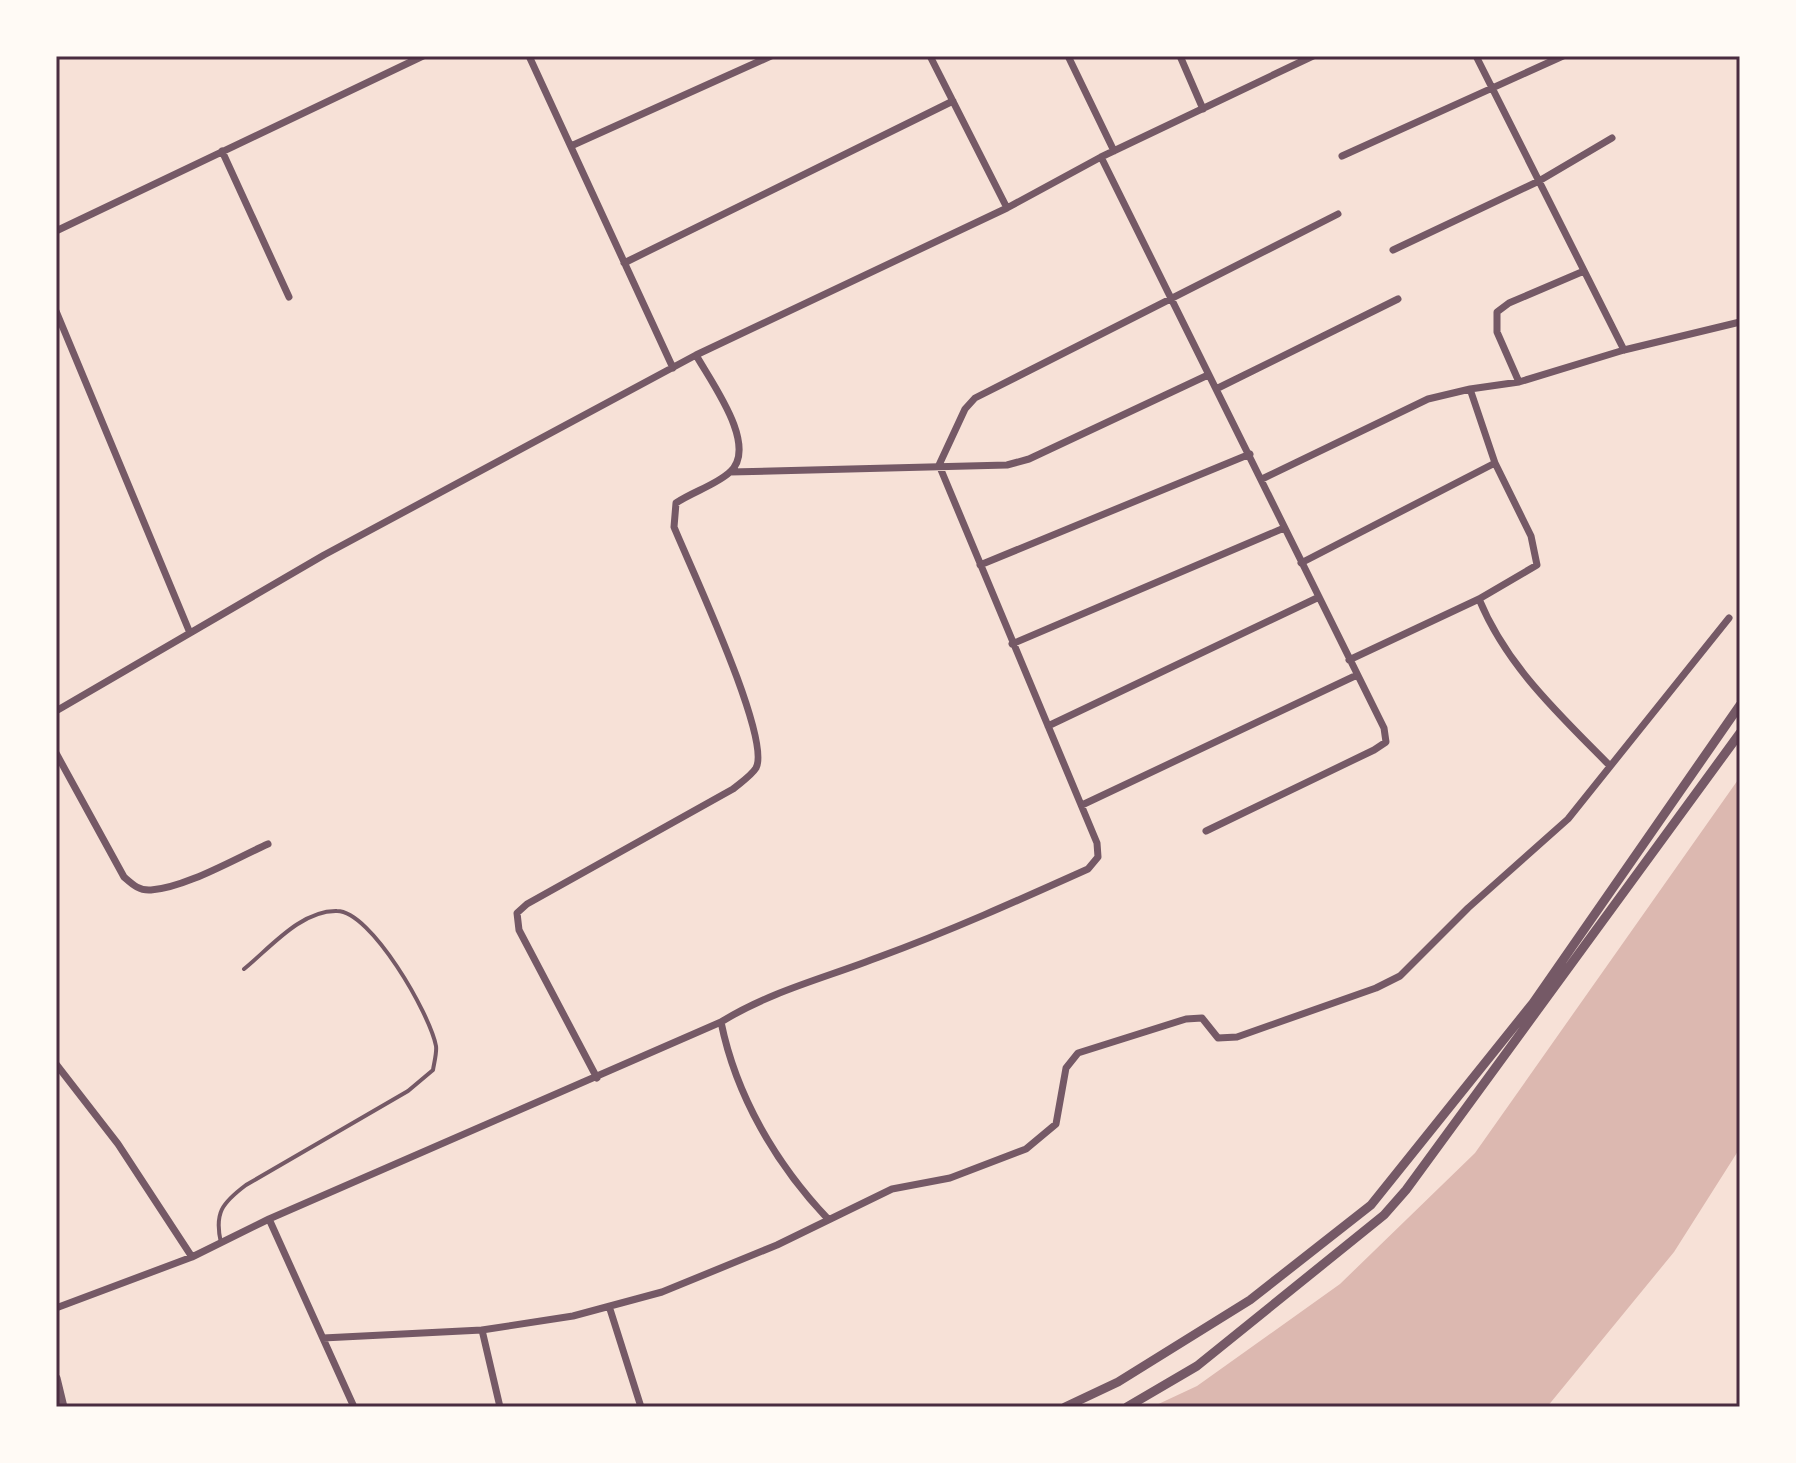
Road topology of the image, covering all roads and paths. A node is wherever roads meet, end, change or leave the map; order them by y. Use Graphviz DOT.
graph roads {
  1 [pos="423,56"];
  2 [pos="529,56"];
  3 [pos="771,56"];
  4 [pos="930,56"];
  5 [pos="1068,56"];
  6 [pos="1180,56"];
  7 [pos="1313,56"];
  8 [pos="1476,56"];
  9 [pos="1563,56"];
  10 [pos="1492,89"];
  11 [pos="953,101"];
  12 [pos="1203,109"];
  13 [pos="1612,138"];
  14 [pos="571,146"];
  15 [pos="222,151"];
  16 [pos="1114,151"];
  17 [pos="1342,156"];
  18 [pos="1101,157"];
  19 [pos="1539,181"];
  20 [pos="1007,208"];
  21 [pos="1338,214"];
  22 [pos="56,231"];
  23 [pos="1393,250"];
  24 [pos="624,263"];
  25 [pos="1584,271"];
  26 [pos="289,297"];
  27 [pos="1172,299"];
  28 [pos="1398,299"];
  29 [pos="56,311"];
  30 [pos="1740,322"];
  31 [pos="1624,350"];
  32 [pos="696,355"];
  33 [pos="673,368"];
  34 [pos="1208,375"];
  35 [pos="1519,382"];
  36 [pos="1216,389"];
  37 [pos="1470,389"];
  38 [pos="1250,454"];
  39 [pos="1495,463"];
  40 [pos="939,465"];
  41 [pos="730,472"];
  42 [pos="1262,479"];
  43 [pos="1284,528"];
  44 [pos="1301,563"];
  45 [pos="980,565"];
  46 [pos="1317,598"];
  47 [pos="1479,599"];
  48 [pos="1729,618"];
  49 [pos="190,633"];
  50 [pos="1012,644"];
  51 [pos="1349,660"];
  52 [pos="1357,675"];
  53 [pos="56,697"];
  54 [pos="1740,705"];
  55 [pos="58,709"];
  56 [pos="1048,726"];
  57 [pos="1740,733"];
  58 [pos="56,753"];
  59 [pos="1610,766"];
  60 [pos="1082,805"];
  61 [pos="1206,831"];
  62 [pos="268,844"];
  63 [pos="244,969"];
  64 [pos="721,1022"];
  65 [pos="56,1064"];
  66 [pos="597,1078"];
  67 [pos="269,1219"];
  68 [pos="828,1219"];
  69 [pos="221,1243"];
  70 [pos="192,1257"];
  71 [pos="609,1306"];
  72 [pos="56,1308"];
  73 [pos="482,1330"];
  74 [pos="323,1338"];
  75 [pos="56,1378"];
  76 [pos="63,1407"];
  77 [pos="354,1407"];
  78 [pos="500,1407"];
  79 [pos="641,1407"];
  80 [pos="1065,1407"];
  81 [pos="1127,1407"];
  1 -- 15 [label="street"];
  2 -- 14 [label="street"];
  3 -- 14 [label="street"];
  4 -- 11 [label="street"];
  5 -- 16 [label="street"];
  6 -- 12 [label="street"];
  7 -- 12 [label="street"];
  8 -- 10 [label="street"];
  9 -- 10 [label="street"];
  10 -- 17 [label="street"];
  10 -- 19 [label="street"];
  11 -- 20 [label="street"];
  11 -- 24 [label="street"];
  12 -- 16 [label="street"];
  13 -- 19 [label="street"];
  14 -- 24 [label="street"];
  15 -- 22 [label="street"];
  15 -- 26 [label="street"];
  16 -- 18 [label="street"];
  18 -- 20 [label="street"];
  18 -- 27 [label="street"];
  19 -- 23 [label="street"];
  19 -- 25 [label="street"];
  20 -- 32 [label="street"];
  21 -- 27 [label="street"];
  24 -- 33 [label="street"];
  25 -- 31 [label="street"];
  25 -- 35 [label="street"];
  27 -- 34 [label="street"];
  27 -- 40 [label="street"];
  28 -- 36 [label="street"];
  29 -- 49 [label="street"];
  30 -- 31 [label="street"];
  31 -- 35 [label="street"];
  32 -- 33 [label="street"];
  32 -- 41 [label="street"];
  33 -- 49 [label="street"];
  34 -- 36 [label="street"];
  34 -- 40 [label="street"];
  35 -- 37 [label="street"];
  36 -- 38 [label="street"];
  37 -- 39 [label="street"];
  37 -- 42 [label="street"];
  38 -- 42 [label="street"];
  38 -- 45 [label="street"];
  39 -- 44 [label="street"];
  39 -- 47 [label="street"];
  40 -- 41 [label="street"];
  40 -- 45 [label="street"];
  41 -- 66 [label="street"];
  42 -- 43 [label="street"];
  43 -- 44 [label="street"];
  43 -- 50 [label="street"];
  44 -- 46 [label="street"];
  45 -- 50 [label="street"];
  46 -- 51 [label="street"];
  46 -- 56 [label="street"];
  47 -- 51 [label="street"];
  47 -- 59 [label="street"];
  48 -- 59 [label="street"];
  49 -- 55 [label="street"];
  50 -- 56 [label="street"];
  51 -- 52 [label="street"];
  52 -- 60 [label="street"];
  52 -- 61 [label="street"];
  53 -- 55 [label="street"];
  54 -- 80 [label="street"];
  56 -- 60 [label="street"];
  57 -- 81 [label="street"];
  58 -- 62 [label="street"];
  59 -- 68 [label="street"];
  60 -- 64 [label="street"];
  63 -- 69 [label="lane"];
  64 -- 66 [label="street"];
  64 -- 68 [label="street"];
  65 -- 70 [label="street"];
  66 -- 67 [label="street"];
  67 -- 69 [label="street"];
  67 -- 74 [label="street"];
  68 -- 71 [label="street"];
  69 -- 70 [label="street"];
  70 -- 72 [label="street"];
  71 -- 73 [label="street"];
  71 -- 79 [label="street"];
  73 -- 74 [label="street"];
  73 -- 78 [label="street"];
  74 -- 77 [label="street"];
  75 -- 76 [label="street"];
}
